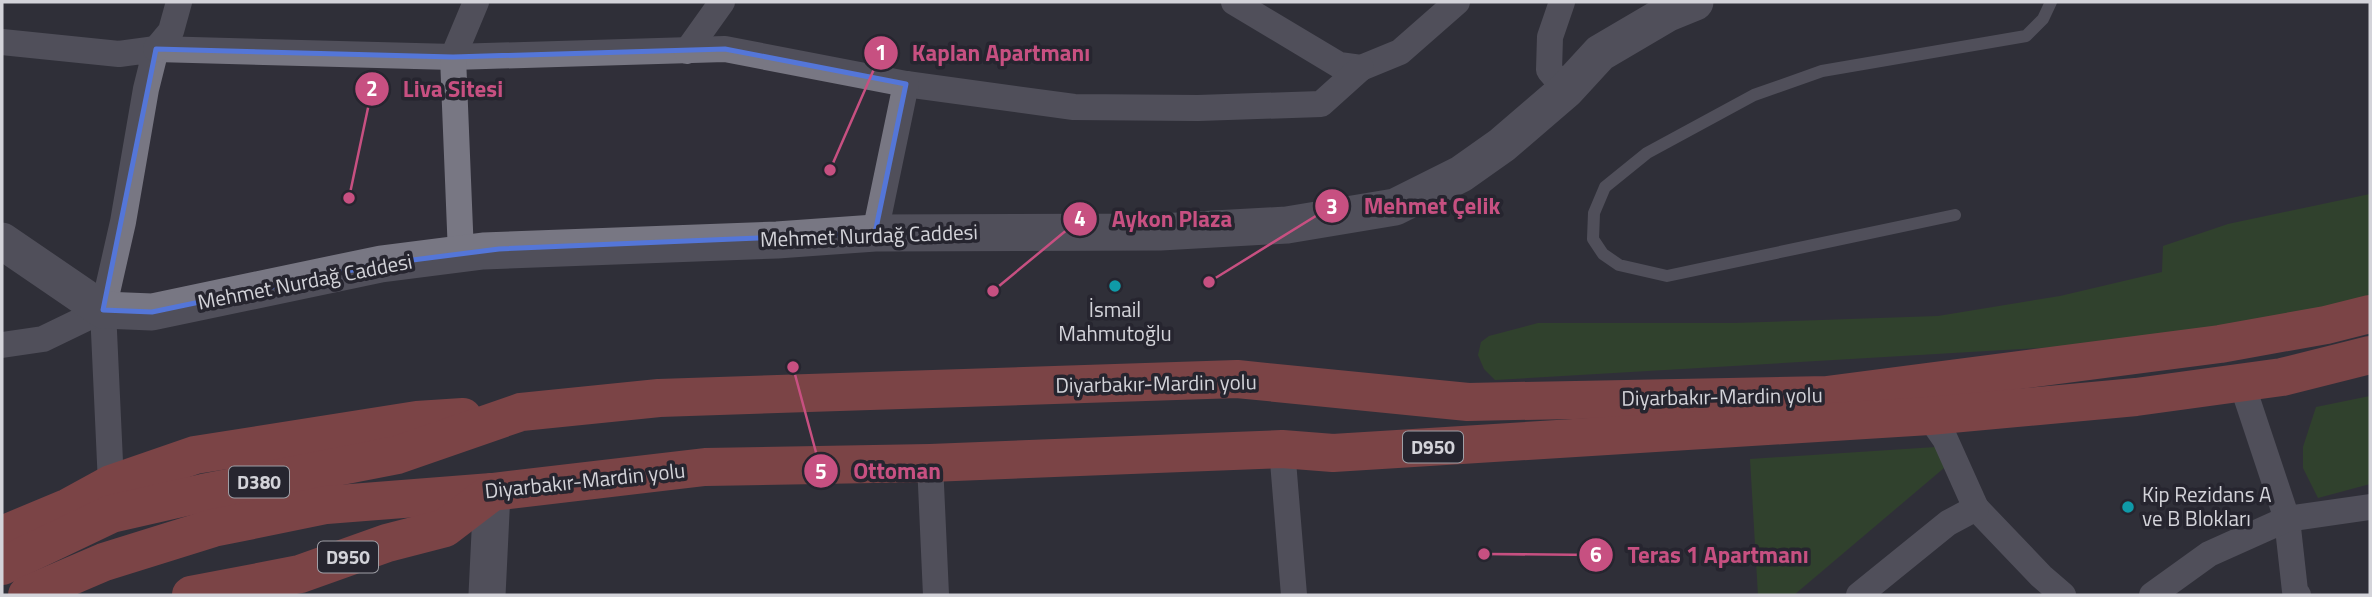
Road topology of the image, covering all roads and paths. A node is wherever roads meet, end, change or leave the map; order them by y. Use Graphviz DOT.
graph roads {
  1 [pos="179,2"];
  2 [pos="476,2"];
  3 [pos="722,2"];
  4 [pos="1234,2"];
  5 [pos="1457,2"];
  6 [pos="1562,2"];
  7 [pos="1695,2"];
  8 [pos="2051,2"];
  9 [pos="2,42"];
  10 [pos="156,49"];
  11 [pos="687,51"];
  12 [pos="453,57"];
  13 [pos="1361,68"];
  14 [pos="906,84"];
  15 [pos="1566,90"];
  16 [pos="1955,215"];
  17 [pos="875,233"];
  18 [pos="2,241"];
  19 [pos="461,254"];
  20 [pos="103,310"];
  21 [pos="2370,314"];
  22 [pos="2,345"];
  23 [pos="2370,355"];
  24 [pos="2242,384"];
  25 [pos="521,412"];
  26 [pos="1929,416"];
  27 [pos="1282,449"];
  28 [pos="930,463"];
  29 [pos="111,484"];
  30 [pos="492,492"];
  31 [pos="2370,507"];
  32 [pos="1976,508"];
  33 [pos="2287,519"];
  34 [pos="2,535"];
  35 [pos="2,566"];
  36 [pos="27,595"];
  37 [pos="191,595"];
  38 [pos="488,595"];
  39 [pos="936,595"];
  40 [pos="1294,595"];
  41 [pos="1859,595"];
  42 [pos="2063,595"];
  43 [pos="2152,595"];
  44 [pos="2298,595"];
  1 -- 10 [label="street"];
  2 -- 12 [label="street"];
  3 -- 11 [label="street"];
  4 -- 13 [label="street"];
  5 -- 13 [label="street"];
  6 -- 15 [label="street"];
  7 -- 15 [label="street, Mehmet Nurdağ Caddesi"];
  8 -- 16 [label="lane"];
  9 -- 10 [label="street"];
  10 -- 12 [label="street"];
  10 -- 20 [label="street"];
  11 -- 12 [label="street"];
  11 -- 14 [label="street"];
  12 -- 19 [label="street"];
  13 -- 14 [label="street"];
  14 -- 17 [label="street"];
  15 -- 17 [label="street, Mehmet Nurdağ Caddesi"];
  17 -- 19 [label="street, Mehmet Nurdağ Caddesi"];
  18 -- 20 [label="street"];
  19 -- 20 [label="street, Mehmet Nurdağ Caddesi"];
  20 -- 22 [label="street"];
  20 -- 29 [label="street"];
  21 -- 25 [label="highway, Diyarbakır-Mardin yolu / D950"];
  23 -- 24 [label="highway, Diyarbakır-Mardin yolu / D950"];
  24 -- 26 [label="highway, Diyarbakır-Mardin yolu / D950"];
  24 -- 33 [label="street"];
  25 -- 29 [label="highway, D950"];
  25 -- 35 [label="highway, Diyarbakır-Mardin yolu / D380"];
  26 -- 27 [label="highway, Diyarbakır-Mardin yolu / D950"];
  26 -- 32 [label="street"];
  27 -- 28 [label="highway, Diyarbakır-Mardin yolu / D950"];
  27 -- 40 [label="street"];
  28 -- 30 [label="highway, Diyarbakır-Mardin yolu / D950"];
  28 -- 39 [label="street"];
  29 -- 34 [label="highway, D950"];
  30 -- 36 [label="highway, Diyarbakır-Mardin yolu / D380"];
  30 -- 37 [label="highway, D950"];
  30 -- 38 [label="street"];
  31 -- 33 [label="street"];
  32 -- 41 [label="street"];
  32 -- 42 [label="street"];
  33 -- 43 [label="street"];
  33 -- 44 [label="street"];
}
